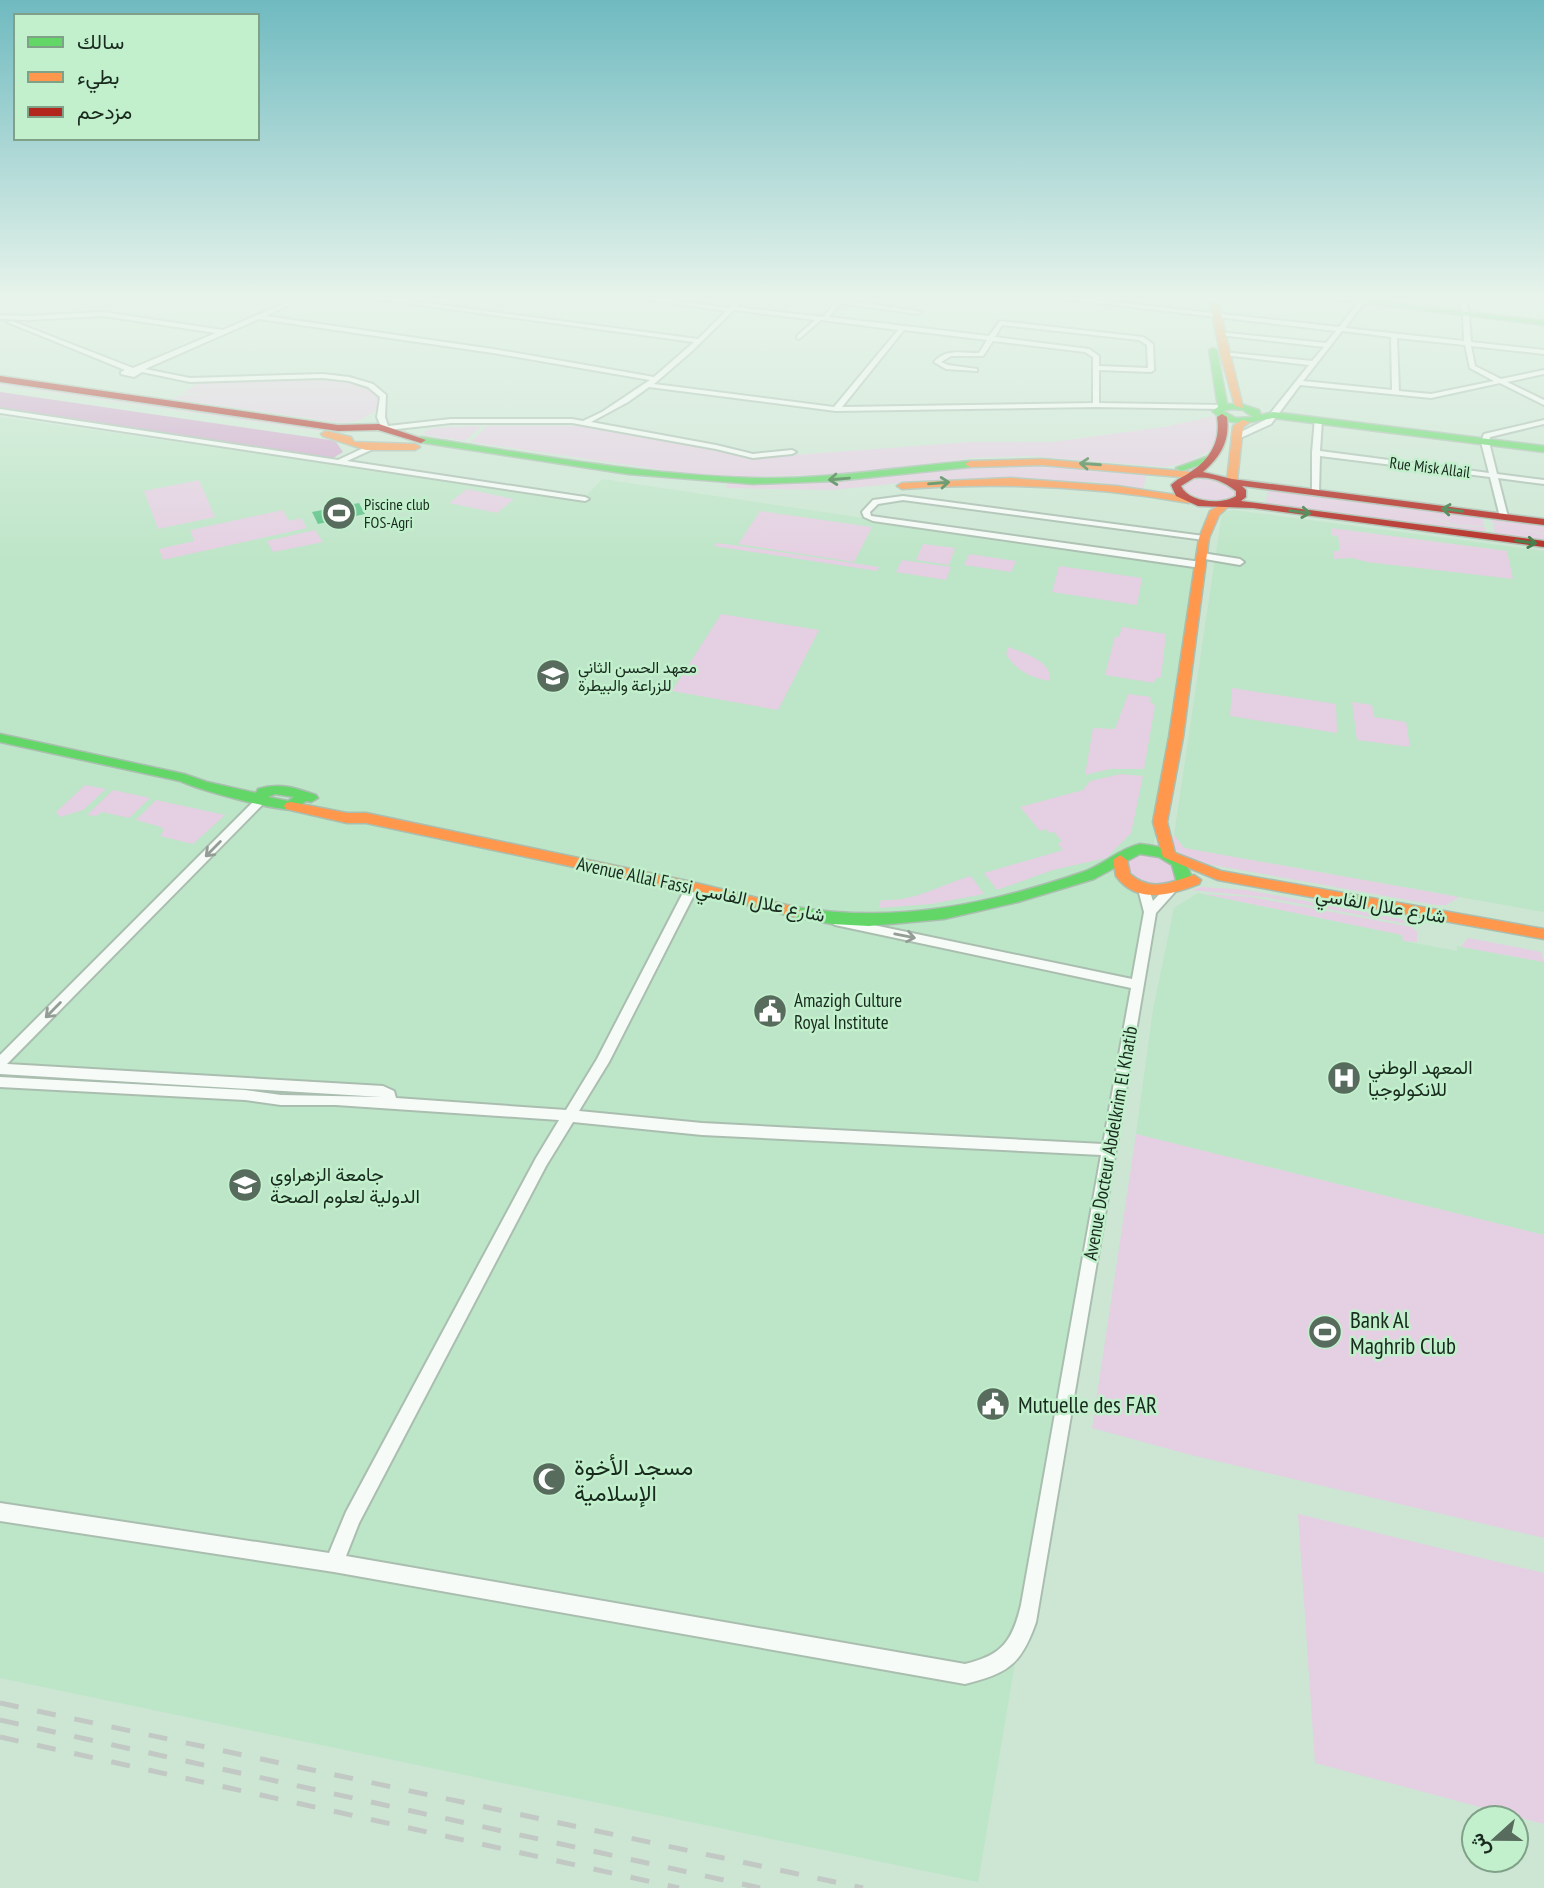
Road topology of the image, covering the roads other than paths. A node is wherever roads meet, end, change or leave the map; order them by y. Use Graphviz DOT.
graph roads {
  1 [pos="50,386"];
  2 [pos="373,386"];
  3 [pos="646,386"];
  4 [pos="656,386"];
  5 [pos="856,386"];
  6 [pos="1097,386"];
  7 [pos="1219,386"];
  8 [pos="1242,386"];
  9 [pos="1294,386"];
  10 [pos="1325,386"];
  11 [pos="1395,386"];
  12 [pos="1480,386"];
  13 [pos="1509,386"];
  14 [pos="0,387"];
  15 [pos="1395,394"];
  16 [pos="1544,402"];
  17 [pos="1096,405"];
  18 [pos="836,410"];
  19 [pos="0,411"];
  20 [pos="1222,412"];
  21 [pos="1257,413"];
  22 [pos="1318,420"];
  23 [pos="1544,422"];
  24 [pos="586,423"];
  25 [pos="328,426"];
  26 [pos="431,426"];
  27 [pos="365,428"];
  28 [pos="388,428"];
  29 [pos="1544,429"];
  30 [pos="1236,438"];
  31 [pos="421,440"];
  32 [pos="1492,441"];
  33 [pos="1544,443"];
  34 [pos="349,447"];
  35 [pos="1544,449"];
  36 [pos="792,452"];
  37 [pos="1316,453"];
  38 [pos="1212,458"];
  39 [pos="339,463"];
  40 [pos="1158,471"];
  41 [pos="1193,475"];
  42 [pos="1496,475"];
  43 [pos="1232,482"];
  44 [pos="1544,482"];
  45 [pos="1315,492"];
  46 [pos="1148,493"];
  47 [pos="585,499"];
  48 [pos="1190,500"];
  49 [pos="1228,504"];
  50 [pos="1504,517"];
  51 [pos="1544,522"];
  52 [pos="1206,528"];
  53 [pos="1544,544"];
  54 [pos="1201,560"];
  55 [pos="1240,562"];
  56 [pos="0,738"];
  57 [pos="264,796"];
  58 [pos="1160,822"];
  59 [pos="1139,849"];
  60 [pos="1172,856"];
  61 [pos="1120,860"];
  62 [pos="1218,875"];
  63 [pos="1076,879"];
  64 [pos="692,887"];
  65 [pos="1138,887"];
  66 [pos="1177,887"];
  67 [pos="1150,912"];
  68 [pos="814,917"];
  69 [pos="1544,934"];
  70 [pos="1138,985"];
  71 [pos="0,1063"];
  72 [pos="0,1069"];
  73 [pos="0,1082"];
  74 [pos="390,1103"];
  75 [pos="571,1116"];
  76 [pos="1108,1150"];
  77 [pos="0,1512"];
  78 [pos="334,1563"];
  1 -- 25 [label="main road"];
  2 -- 28 [label="street"];
  3 -- 24 [label="street"];
  4 -- 18 [label="street"];
  5 -- 18 [label="street"];
  6 -- 17 [label="street"];
  7 -- 20 [label="main road"];
  8 -- 21 [label="main road"];
  9 -- 21 [label="street"];
  10 -- 15 [label="street"];
  11 -- 15 [label="street"];
  12 -- 15 [label="street"];
  13 -- 16 [label="street"];
  14 -- 34 [label="main road"];
  17 -- 18 [label="street"];
  17 -- 20 [label="street"];
  19 -- 39 [label="street"];
  20 -- 21 [label="main road"];
  20 -- 38 [label="main road"];
  21 -- 22 [label="main road"];
  21 -- 30 [label="main road"];
  21 -- 30 [label="street"];
  21 -- 32 [label="main road"];
  22 -- 32 [label="main road"];
  22 -- 37 [label="street"];
  23 -- 32 [label="street"];
  24 -- 26 [label="street"];
  24 -- 28 [label="street"];
  24 -- 36 [label="street"];
  25 -- 27 [label="main road"];
  25 -- 28 [label="main road"];
  26 -- 28 [label="street"];
  26 -- 31 [label="main road"];
  27 -- 28 [label="main road"];
  27 -- 34 [label="main road"];
  28 -- 31 [label="main road"];
  28 -- 34 [label="main road"];
  28 -- 46 [label="main road, one-way"];
  29 -- 32 [label="street"];
  30 -- 43 [label="main road"];
  40 -- 31 [label="main road, one-way"];
  32 -- 33 [label="main road"];
  32 -- 35 [label="main road"];
  32 -- 42 [label="street"];
  34 -- 39 [label="street"];
  37 -- 42 [label="street, Rue Misk Allail"];
  37 -- 45 [label="street"];
  38 -- 40 [label="main road"];
  38 -- 41 [label="main road"];
  39 -- 47 [label="street"];
  40 -- 41 [label="main road"];
  41 -- 43 [label="main road"];
  41 -- 48 [label="main road"];
  42 -- 44 [label="street, Rue Misk Allail"];
  42 -- 50 [label="street"];
  43 -- 45 [label="main road"];
  43 -- 49 [label="main road"];
  50 -- 45 [label="main road, one-way"];
  46 -- 48 [label="main road"];
  46 -- 52 [label="main road"];
  48 -- 49 [label="main road"];
  48 -- 52 [label="main road"];
  49 -- 52 [label="main road"];
  49 -- 53 [label="main road, one-way"];
  50 -- 51 [label="main road"];
  52 -- 54 [label="main road"];
  52 -- 54 [label="street"];
  54 -- 55 [label="street"];
  54 -- 58 [label="main road"];
  56 -- 57 [label="main road, Avenue Allal Fassi شارع علال الفاسي"];
  57 -- 64 [label="main road, Avenue Allal Fassi شارع علال الفاسي"];
  57 -- 71 [label="street, one-way"];
  58 -- 59 [label="main road"];
  58 -- 60 [label="main road"];
  59 -- 60 [label="main road, شارع علال الفاسي"];
  59 -- 61 [label="main road"];
  60 -- 62 [label="main road, شارع علال الفاسي"];
  60 -- 66 [label="main road"];
  61 -- 63 [label="main road"];
  61 -- 65 [label="main road"];
  62 -- 66 [label="main road, شارع علال الفاسي"];
  62 -- 69 [label="main road, شارع علال الفاسي"];
  63 -- 65 [label="main road"];
  63 -- 68 [label="main road, Avenue Allal Fassi شارع علال الفاسي"];
  64 -- 68 [label="main road, Avenue Allal Fassi شارع علال الفاسي"];
  64 -- 75 [label="street"];
  65 -- 66 [label="main road, شارع علال الفاسي"];
  65 -- 67 [label="street"];
  66 -- 67 [label="street"];
  67 -- 70 [label="street, Avenue Docteur Abdelkrim El Khatib"];
  68 -- 70 [label="street, one-way"];
  70 -- 76 [label="street, Avenue Docteur Abdelkrim El Khatib"];
  72 -- 74 [label="street"];
  73 -- 74 [label="street"];
  74 -- 75 [label="street"];
  75 -- 76 [label="street"];
  75 -- 78 [label="street"];
  76 -- 78 [label="street, Avenue Docteur Abdelkrim El Khatib"];
  77 -- 78 [label="street, Avenue Docteur Abdelkrim El Khatib"];
}
